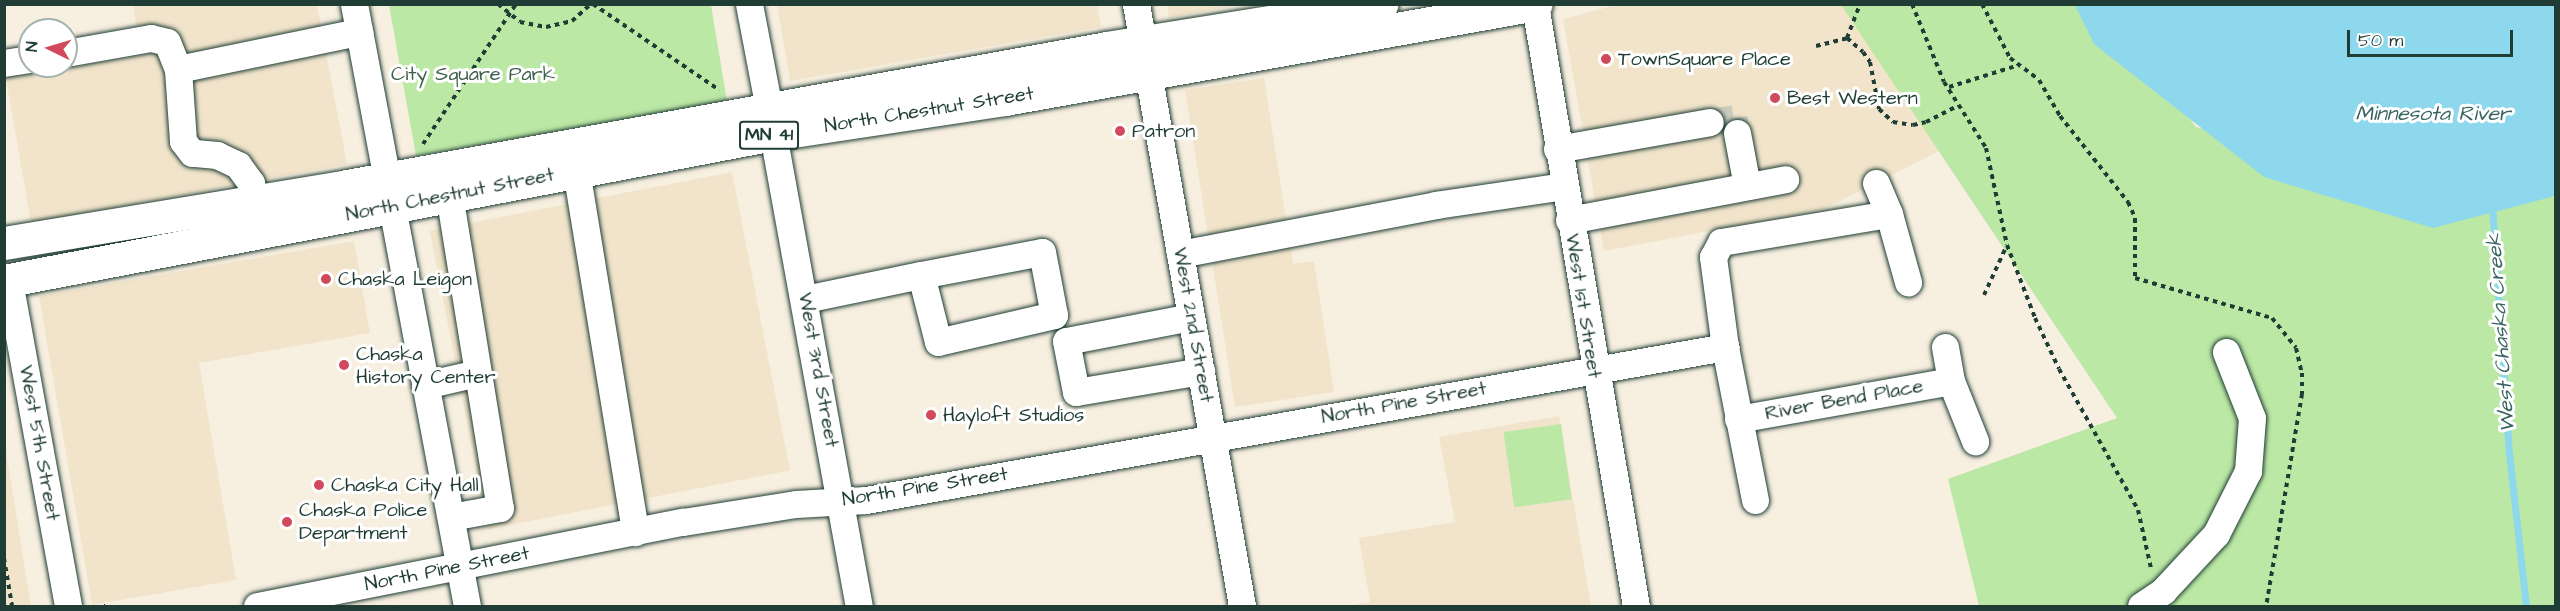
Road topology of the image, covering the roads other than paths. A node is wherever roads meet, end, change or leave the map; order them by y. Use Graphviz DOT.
graph roads {
  1 [pos="354,4"];
  2 [pos="749,4"];
  3 [pos="1136,4"];
  4 [pos="1381,4"];
  5 [pos="1535,5"];
  6 [pos="359,32"];
  7 [pos="78,51"];
  8 [pos="1146,58"];
  9 [pos="178,69"];
  10 [pos="771,122"];
  11 [pos="1710,122"];
  12 [pos="1737,133"];
  13 [pos="1557,149"];
  14 [pos="576,170"];
  15 [pos="1785,179"];
  16 [pos="1876,183"];
  17 [pos="1564,186"];
  18 [pos="1747,186"];
  19 [pos="388,192"];
  20 [pos="449,194"];
  21 [pos="253,201"];
  22 [pos="1889,214"];
  23 [pos="1569,220"];
  24 [pos="4,243"];
  25 [pos="1180,254"];
  26 [pos="921,275"];
  27 [pos="7,281"];
  28 [pos="1908,282"];
  29 [pos="805,299"];
  30 [pos="1054,315"];
  31 [pos="1191,317"];
  32 [pos="1066,341"];
  33 [pos="1725,347"];
  34 [pos="1945,347"];
  35 [pos="2226,352"];
  36 [pos="1594,370"];
  37 [pos="1201,371"];
  38 [pos="477,373"];
  39 [pos="1951,381"];
  40 [pos="425,385"];
  41 [pos="1738,419"];
  42 [pos="1212,437"];
  43 [pos="1976,441"];
  44 [pos="1755,500"];
  45 [pos="840,502"];
  46 [pos="451,517"];
  47 [pos="635,532"];
  48 [pos="460,566"];
  49 [pos="2149,601"];
  50 [pos="308,602"];
  51 [pos="68,606"];
  52 [pos="257,606"];
  53 [pos="467,606"];
  54 [pos="859,606"];
  55 [pos="1242,606"];
  56 [pos="1636,606"];
  1 -- 6 [label="street"];
  2 -- 10 [label="street, West 3rd Street"];
  3 -- 8 [label="street, West 2nd Street"];
  4 -- 8 [label="main road, North Chestnut Street / MN 41"];
  5 -- 8 [label="main road, North Chestnut Street / MN 41"];
  5 -- 13 [label="street, West 1st Street"];
  6 -- 9 [label="street"];
  6 -- 19 [label="street"];
  7 -- 9 [label="street"];
  8 -- 10 [label="main road, North Chestnut Street / MN 41"];
  8 -- 25 [label="street, West 2nd Street"];
  9 -- 21 [label="street"];
  10 -- 14 [label="main road, North Chestnut Street / MN 41"];
  10 -- 19 [label="main road, North Chestnut Street / MN 41"];
  10 -- 29 [label="street, West 3rd Street"];
  11 -- 13 [label="street"];
  12 -- 18 [label="street"];
  13 -- 17 [label="street, West 1st Street"];
  14 -- 20 [label="main road, North Chestnut Street / MN 41"];
  14 -- 47 [label="street"];
  15 -- 18 [label="street"];
  16 -- 22 [label="street"];
  17 -- 23 [label="street, West 1st Street"];
  17 -- 25 [label="street"];
  18 -- 23 [label="street"];
  19 -- 20 [label="main road, North Chestnut Street / MN 41"];
  19 -- 21 [label="main road, North Chestnut Street / MN 41"];
  19 -- 27 [label="main road, North Chestnut Street / MN 41"];
  19 -- 40 [label="street"];
  20 -- 38 [label="street"];
  21 -- 24 [label="main road, North Chestnut Street / MN 41"];
  22 -- 28 [label="street"];
  22 -- 33 [label="street, River Bend Place"];
  23 -- 36 [label="street, West 1st Street"];
  25 -- 31 [label="street, West 2nd Street"];
  26 -- 29 [label="street"];
  26 -- 30 [label="street"];
  26 -- 30 [label="street"];
  27 -- 51 [label="street, West 5th Street"];
  29 -- 45 [label="street, West 3rd Street"];
  30 -- 32 [label="street"];
  31 -- 32 [label="street"];
  31 -- 37 [label="street, West 2nd Street"];
  32 -- 37 [label="street"];
  33 -- 36 [label="street, North Pine Street"];
  33 -- 41 [label="street, River Bend Place"];
  34 -- 39 [label="street, River Bend Place"];
  35 -- 49 [label="street"];
  36 -- 42 [label="street, North Pine Street"];
  36 -- 56 [label="street, West 1st Street"];
  37 -- 42 [label="street, West 2nd Street"];
  38 -- 40 [label="street"];
  38 -- 46 [label="street"];
  39 -- 41 [label="street, River Bend Place"];
  39 -- 43 [label="street, River Bend Place"];
  40 -- 46 [label="street"];
  41 -- 44 [label="street, River Bend Place"];
  42 -- 45 [label="street, North Pine Street"];
  42 -- 55 [label="street, West 2nd Street"];
  45 -- 47 [label="street, North Pine Street"];
  45 -- 54 [label="street, West 3rd Street"];
  46 -- 48 [label="street"];
  47 -- 48 [label="street, North Pine Street"];
  48 -- 50 [label="street, North Pine Street"];
  48 -- 53 [label="street"];
  50 -- 52 [label="street, North Pine Street"];
}
